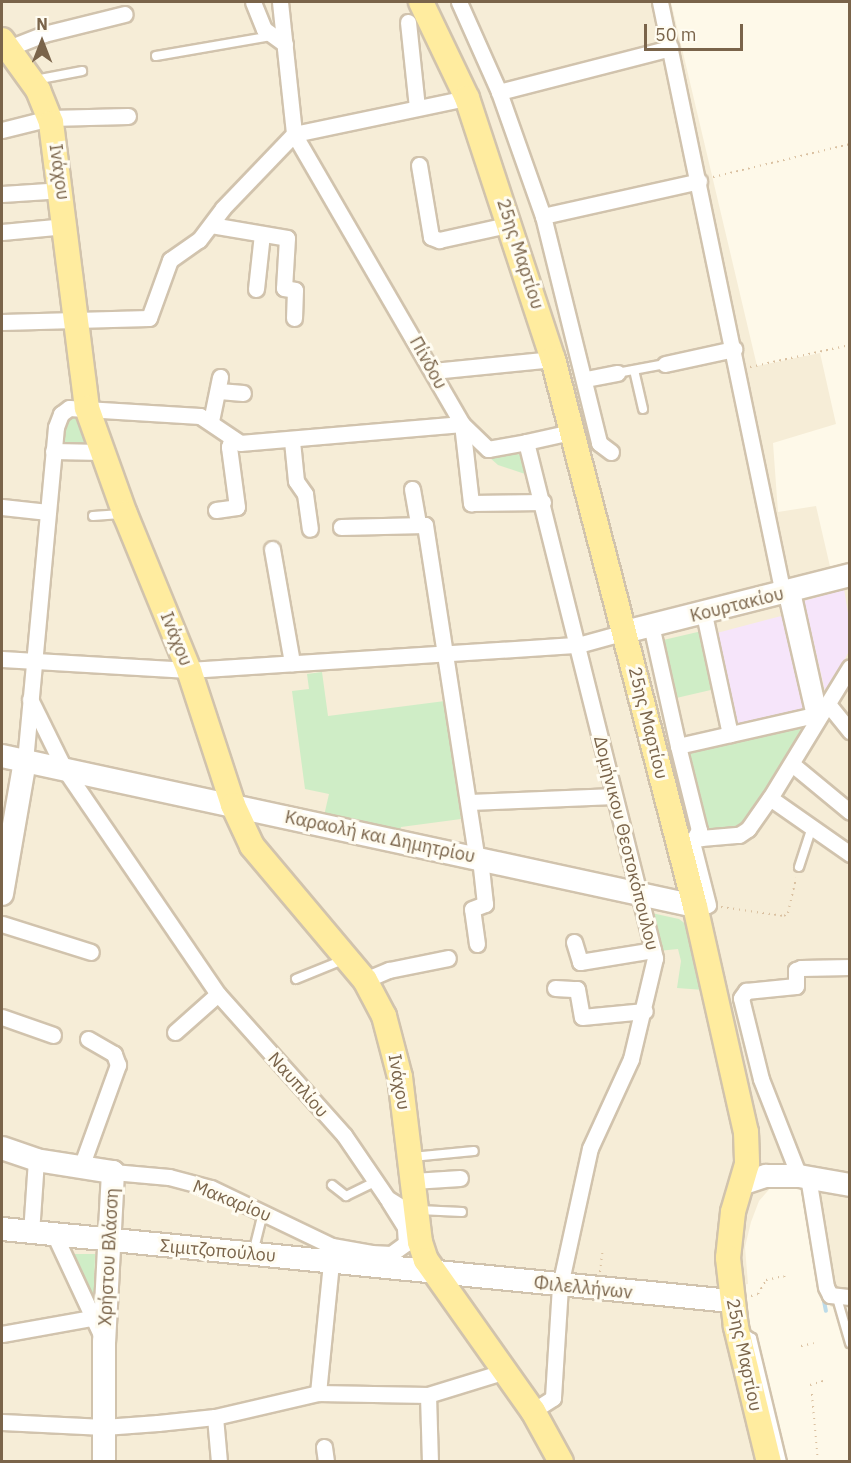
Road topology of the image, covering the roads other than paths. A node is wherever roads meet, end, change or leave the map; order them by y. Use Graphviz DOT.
graph roads {
  1 [pos="253,2"];
  2 [pos="280,2"];
  3 [pos="421,2"];
  4 [pos="459,2"];
  5 [pos="660,2"];
  6 [pos="125,14"];
  7 [pos="408,22"];
  8 [pos="279,40"];
  9 [pos="4,44"];
  10 [pos="670,48"];
  11 [pos="156,56"];
  12 [pos="82,71"];
  13 [pos="31,81"];
  14 [pos="499,92"];
  15 [pos="468,98"];
  16 [pos="417,108"];
  17 [pos="128,116"];
  18 [pos="50,118"];
  19 [pos="2,130"];
  20 [pos="294,134"];
  21 [pos="419,165"];
  22 [pos="699,181"];
  23 [pos="63,190"];
  24 [pos="2,194"];
  25 [pos="543,216"];
  26 [pos="512,224"];
  27 [pos="211,225"];
  28 [pos="66,226"];
  29 [pos="2,232"];
  30 [pos="262,234"];
  31 [pos="256,289"];
  32 [pos="77,317"];
  33 [pos="294,318"];
  34 [pos="2,322"];
  35 [pos="734,349"];
  36 [pos="554,359"];
  37 [pos="665,364"];
  38 [pos="634,370"];
  39 [pos="433,371"];
  40 [pos="617,373"];
  41 [pos="586,380"];
  42 [pos="243,393"];
  43 [pos="87,408"];
  44 [pos="643,409"];
  45 [pos="211,421"];
  46 [pos="462,424"];
  47 [pos="571,432"];
  48 [pos="232,438"];
  49 [pos="292,441"];
  50 [pos="526,442"];
  51 [pos="53,451"];
  52 [pos="102,452"];
  53 [pos="611,452"];
  54 [pos="412,489"];
  55 [pos="543,502"];
  56 [pos="2,507"];
  57 [pos="216,510"];
  58 [pos="48,512"];
  59 [pos="125,514"];
  60 [pos="93,516"];
  61 [pos="418,523"];
  62 [pos="341,527"];
  63 [pos="310,529"];
  64 [pos="272,549"];
  65 [pos="849,578"];
  66 [pos="788,592"];
  67 [pos="704,614"];
  68 [pos="651,626"];
  69 [pos="625,632"];
  70 [pos="578,645"];
  71 [pos="447,651"];
  72 [pos="2,659"];
  73 [pos="33,660"];
  74 [pos="292,663"];
  75 [pos="849,667"];
  76 [pos="189,670"];
  77 [pos="30,699"];
  78 [pos="819,711"];
  79 [pos="849,731"];
  80 [pos="730,734"];
  81 [pos="678,746"];
  82 [pos="2,756"];
  83 [pos="25,761"];
  84 [pos="792,764"];
  85 [pos="65,770"];
  86 [pos="613,796"];
  87 [pos="770,798"];
  88 [pos="471,802"];
  89 [pos="233,806"];
  90 [pos="849,812"];
  91 [pos="8,827"];
  92 [pos="812,827"];
  93 [pos="700,834"];
  94 [pos="849,854"];
  95 [pos="478,859"];
  96 [pos="799,867"];
  97 [pos="2,894"];
  98 [pos="639,894"];
  99 [pos="701,905"];
  100 [pos="2,924"];
  101 [pos="574,942"];
  102 [pos="477,944"];
  103 [pos="653,950"];
  104 [pos="91,952"];
  105 [pos="448,958"];
  106 [pos="347,959"];
  107 [pos="849,968"];
  108 [pos="296,979"];
  109 [pos="365,980"];
  110 [pos="555,988"];
  111 [pos="218,994"];
  112 [pos="645,1011"];
  113 [pos="2,1017"];
  114 [pos="175,1032"];
  115 [pos="53,1035"];
  116 [pos="88,1039"];
  117 [pos="2,1148"];
  118 [pos="474,1151"];
  119 [pos="411,1158"];
  120 [pos="36,1160"];
  121 [pos="81,1167"];
  122 [pos="113,1172"];
  123 [pos="804,1176"];
  124 [pos="460,1178"];
  125 [pos="377,1181"];
  126 [pos="413,1181"];
  127 [pos="744,1183"];
  128 [pos="333,1185"];
  129 [pos="849,1185"];
  130 [pos="387,1198"];
  131 [pos="417,1210"];
  132 [pos="462,1212"];
  133 [pos="263,1213"];
  134 [pos="2,1229"];
  135 [pos="32,1233"];
  136 [pos="55,1236"];
  137 [pos="109,1241"];
  138 [pos="322,1254"];
  139 [pos="253,1255"];
  140 [pos="434,1273"];
  141 [pos="560,1286"];
  142 [pos="843,1297"];
  143 [pos="731,1301"];
  144 [pos="91,1318"];
  145 [pos="736,1327"];
  146 [pos="2,1334"];
  147 [pos="104,1342"];
  148 [pos="849,1343"];
  149 [pos="506,1371"];
  150 [pos="318,1393"];
  151 [pos="428,1395"];
  152 [pos="533,1411"];
  153 [pos="215,1417"];
  154 [pos="2,1422"];
  155 [pos="104,1427"];
  156 [pos="104,1461"];
  157 [pos="219,1461"];
  158 [pos="430,1461"];
  159 [pos="561,1461"];
  160 [pos="769,1461"];
  161 [pos="782,1461"];
  1 -- 8 [label="street, Πίνδου"];
  2 -- 8 [label="street, Πίνδου"];
  3 -- 15 [label="main road, 25ης Μαρτίου"];
  4 -- 14 [label="street"];
  5 -- 10 [label="street"];
  6 -- 9 [label="street"];
  7 -- 16 [label="street"];
  8 -- 11 [label="lane"];
  8 -- 20 [label="street, Πίνδου"];
  9 -- 13 [label="main road, Ινάχου"];
  10 -- 14 [label="street"];
  10 -- 22 [label="street"];
  12 -- 13 [label="lane"];
  13 -- 18 [label="main road, Ινάχου"];
  14 -- 25 [label="street"];
  15 -- 16 [label="street"];
  15 -- 26 [label="main road, 25ης Μαρτίου"];
  16 -- 20 [label="street"];
  17 -- 18 [label="street"];
  18 -- 19 [label="street"];
  18 -- 23 [label="main road, Ινάχου"];
  20 -- 27 [label="street"];
  20 -- 39 [label="street, Πίνδου"];
  21 -- 26 [label="street"];
  22 -- 25 [label="street"];
  22 -- 35 [label="street"];
  23 -- 24 [label="street"];
  23 -- 28 [label="main road, Ινάχου"];
  25 -- 41 [label="street"];
  26 -- 36 [label="main road, 25ης Μαρτίου"];
  27 -- 30 [label="street"];
  27 -- 32 [label="street"];
  28 -- 29 [label="street"];
  28 -- 32 [label="main road, Ινάχου"];
  30 -- 31 [label="street"];
  30 -- 33 [label="street"];
  32 -- 34 [label="street"];
  32 -- 43 [label="main road, Ινάχου"];
  35 -- 37 [label="street"];
  35 -- 66 [label="street"];
  36 -- 39 [label="street"];
  36 -- 47 [label="main road, 25ης Μαρτίου"];
  37 -- 38 [label="lane"];
  38 -- 40 [label="lane"];
  38 -- 44 [label="lane"];
  39 -- 46 [label="street, Πίνδου"];
  40 -- 41 [label="street"];
  41 -- 53 [label="street"];
  42 -- 45 [label="street"];
  43 -- 45 [label="street"];
  43 -- 51 [label="street"];
  43 -- 52 [label="main road, Ινάχου"];
  45 -- 48 [label="street"];
  46 -- 49 [label="street"];
  46 -- 50 [label="street, Πίνδου"];
  46 -- 55 [label="street"];
  47 -- 50 [label="street"];
  47 -- 69 [label="main road, 25ης Μαρτίου"];
  48 -- 49 [label="street"];
  48 -- 57 [label="street"];
  49 -- 63 [label="street"];
  50 -- 55 [label="street"];
  51 -- 52 [label="street"];
  51 -- 58 [label="street"];
  52 -- 59 [label="main road, Ινάχου"];
  54 -- 61 [label="street"];
  55 -- 70 [label="street"];
  56 -- 58 [label="street"];
  58 -- 73 [label="street"];
  59 -- 60 [label="lane"];
  59 -- 76 [label="main road, Ινάχου"];
  61 -- 62 [label="street"];
  61 -- 71 [label="street"];
  64 -- 74 [label="street"];
  65 -- 66 [label="main road, Κουρτακίου"];
  66 -- 67 [label="main road, Κουρτακίου"];
  66 -- 78 [label="street"];
  67 -- 68 [label="main road, Κουρτακίου"];
  67 -- 80 [label="street"];
  68 -- 69 [label="main road, Κουρτακίου"];
  68 -- 81 [label="street"];
  69 -- 70 [label="street"];
  69 -- 99 [label="main road, 25ης Μαρτίου"];
  70 -- 71 [label="street"];
  70 -- 86 [label="street, Δομήνικου Θεοτοκόπουλου"];
  71 -- 74 [label="street"];
  71 -- 88 [label="street"];
  72 -- 73 [label="street"];
  73 -- 76 [label="street"];
  73 -- 77 [label="street"];
  74 -- 76 [label="street"];
  75 -- 78 [label="street"];
  76 -- 89 [label="main road, Ινάχου"];
  77 -- 83 [label="street"];
  77 -- 85 [label="street, Ναυπλίου"];
  78 -- 79 [label="street"];
  78 -- 80 [label="street"];
  78 -- 84 [label="street"];
  80 -- 81 [label="street"];
  81 -- 93 [label="street"];
  82 -- 83 [label="main road, Καραολή και Δημητρίου"];
  83 -- 85 [label="main road, Καραολή και Δημητρίου"];
  83 -- 91 [label="main road"];
  84 -- 87 [label="street"];
  84 -- 90 [label="street"];
  85 -- 89 [label="main road, Καραολή και Δημητρίου"];
  85 -- 111 [label="street, Ναυπλίου"];
  86 -- 88 [label="street"];
  86 -- 98 [label="street, Δομήνικου Θεοτοκόπουλου"];
  87 -- 92 [label="street"];
  87 -- 93 [label="street"];
  88 -- 95 [label="street"];
  89 -- 95 [label="main road, Καραολή και Δημητρίου"];
  89 -- 106 [label="main road, Ινάχου"];
  91 -- 97 [label="main road"];
  92 -- 94 [label="street"];
  92 -- 96 [label="lane"];
  93 -- 99 [label="street"];
  95 -- 98 [label="main road, Καραολή και Δημητρίου"];
  95 -- 102 [label="street"];
  98 -- 99 [label="main road, Καραολή και Δημητρίου"];
  98 -- 103 [label="street, Δομήνικου Θεοτοκόπουλου"];
  99 -- 127 [label="main road, 25ης Μαρτίου"];
  100 -- 104 [label="street"];
  101 -- 103 [label="street"];
  103 -- 112 [label="street, Δομήνικου Θεοτοκόπουλου"];
  105 -- 109 [label="street"];
  106 -- 108 [label="lane"];
  106 -- 109 [label="main road, Ινάχου"];
  107 -- 123 [label="street"];
  109 -- 119 [label="main road, Ινάχου"];
  110 -- 112 [label="street"];
  111 -- 114 [label="street"];
  111 -- 125 [label="street, Ναυπλίου"];
  112 -- 141 [label="street, Δομήνικου Θεοτοκόπουλου"];
  113 -- 115 [label="street"];
  116 -- 121 [label="street"];
  117 -- 120 [label="main road, Μακαρίου"];
  118 -- 119 [label="lane"];
  119 -- 126 [label="main road, Ινάχου"];
  120 -- 121 [label="main road, Μακαρίου"];
  120 -- 135 [label="street"];
  121 -- 122 [label="main road, Μακαρίου"];
  122 -- 133 [label="street, Μακαρίου"];
  122 -- 137 [label="main road, Χρήστου Βλάσση"];
  123 -- 127 [label="main road"];
  123 -- 129 [label="main road"];
  123 -- 142 [label="street"];
  124 -- 126 [label="street"];
  125 -- 128 [label="lane"];
  125 -- 130 [label="street, Ναυπλίου"];
  126 -- 131 [label="main road, Ινάχου"];
  127 -- 143 [label="main road, 25ης Μαρτίου"];
  130 -- 131 [label="street"];
  130 -- 138 [label="street, Μακαρίου"];
  131 -- 132 [label="lane"];
  131 -- 140 [label="main road"];
  133 -- 138 [label="street, Μακαρίου"];
  133 -- 139 [label="lane"];
  134 -- 135 [label="main road, Σιμιτζοπούλου"];
  135 -- 136 [label="main road, Σιμιτζοπούλου"];
  136 -- 137 [label="main road, Σιμιτζοπούλου"];
  136 -- 144 [label="street, Χρήστου Βλάσση"];
  137 -- 139 [label="main road, Σιμιτζοπούλου"];
  137 -- 147 [label="main road, Χρήστου Βλάσση"];
  138 -- 139 [label="main road, Σιμιτζοπούλου"];
  138 -- 140 [label="main road, Σιμιτζοπούλου"];
  138 -- 150 [label="street"];
  140 -- 141 [label="main road, Φιλελλήνων"];
  140 -- 149 [label="main road"];
  141 -- 143 [label="main road, Φιλελλήνων"];
  141 -- 152 [label="street, Δομήνικου Θεοτοκόπουλου"];
  142 -- 148 [label="lane"];
  143 -- 145 [label="main road, 25ης Μαρτίου"];
  144 -- 146 [label="street"];
  144 -- 147 [label="street, Χρήστου Βλάσση"];
  145 -- 160 [label="main road, 25ης Μαρτίου"];
  145 -- 161 [label="lane"];
  147 -- 155 [label="main road, Χρήστου Βλάσση"];
  149 -- 151 [label="street"];
  149 -- 152 [label="main road"];
  150 -- 151 [label="street"];
  150 -- 153 [label="street"];
  151 -- 158 [label="street"];
  152 -- 159 [label="main road"];
  153 -- 155 [label="street"];
  153 -- 157 [label="street"];
  154 -- 155 [label="street"];
  155 -- 156 [label="main road, Χρήστου Βλάσση"];
}
